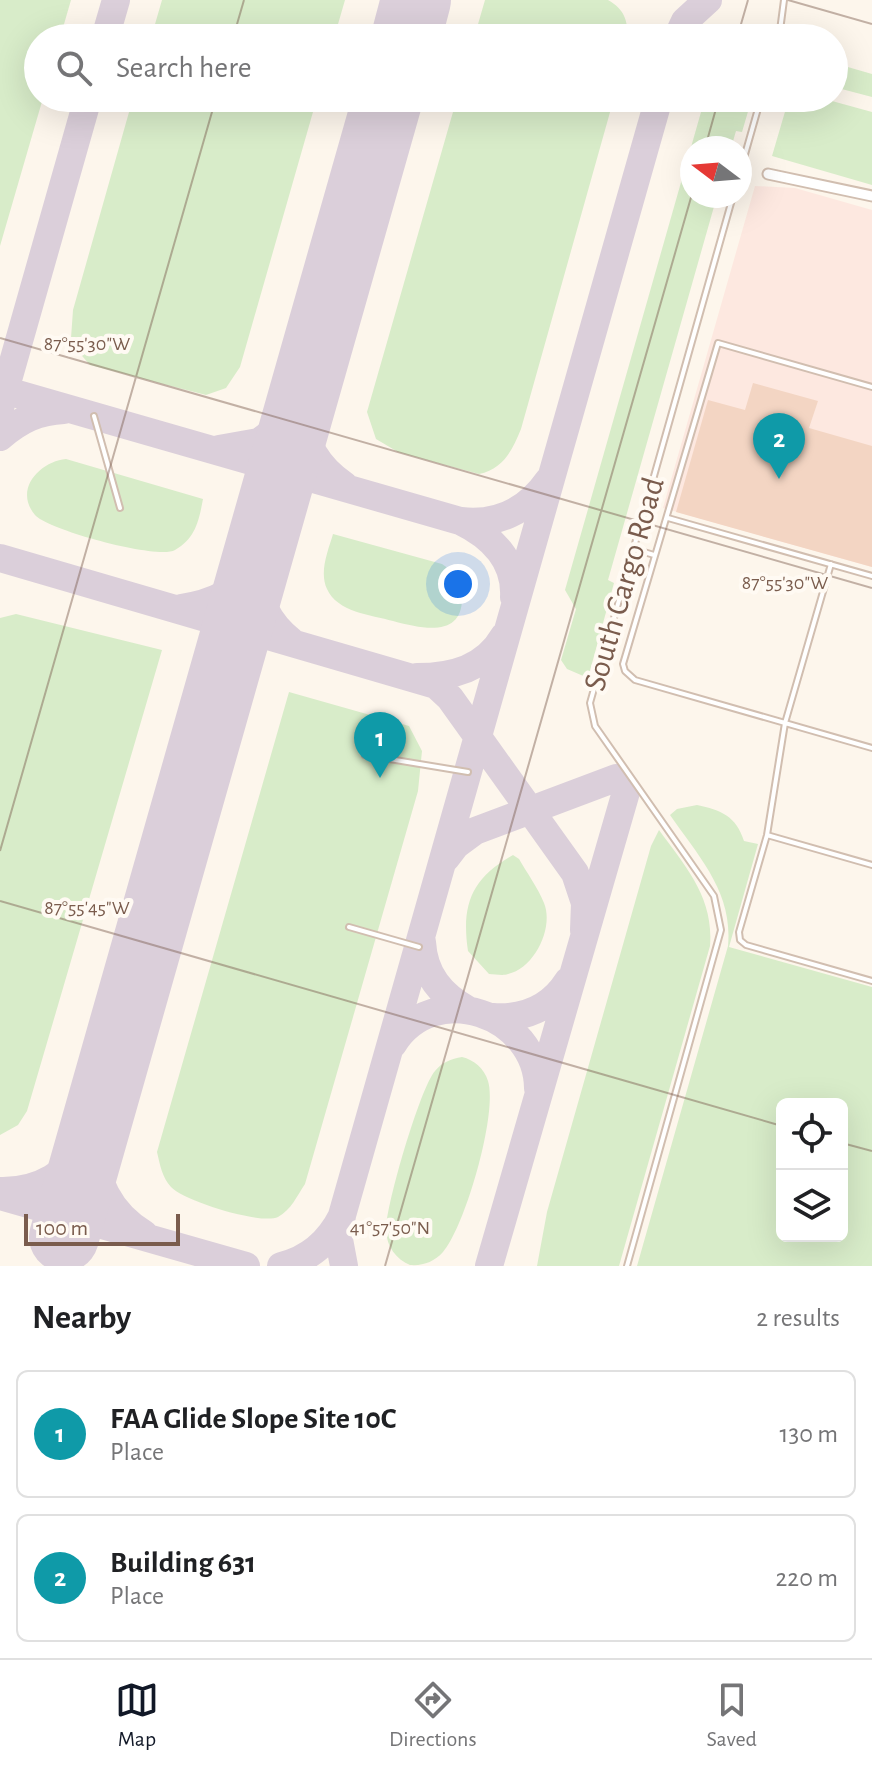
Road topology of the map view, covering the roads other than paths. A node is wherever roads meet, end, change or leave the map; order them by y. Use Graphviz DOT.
graph roads {
  1 [pos="784,0"];
  2 [pos="781,24"];
  3 [pos="757,112"];
  4 [pos="750,136"];
  5 [pos="768,174"];
  6 [pos="872,196"];
  7 [pos="730,208"];
  8 [pos="872,387"];
  9 [pos="94,416"];
  10 [pos="120,508"];
  11 [pos="668,518"];
  12 [pos="633,549"];
  13 [pos="654,555"];
  14 [pos="831,564"];
  15 [pos="872,576"];
  16 [pos="785,723"];
  17 [pos="872,748"];
  18 [pos="365,755"];
  19 [pos="468,772"];
  20 [pos="767,835"];
  21 [pos="872,865"];
  22 [pos="349,927"];
  23 [pos="419,947"];
  24 [pos="872,981"];
  25 [pos="627,1266"];
  1 -- 2 [label="lane"];
  3 -- 4 [label="lane"];
  5 -- 6 [label="street"];
  7 -- 12 [label="lane, South Cargo Road"];
  8 -- 11 [label="lane"];
  9 -- 10 [label="lane"];
  11 -- 13 [label="lane"];
  11 -- 14 [label="lane"];
  12 -- 13 [label="lane"];
  12 -- 25 [label="lane, South Cargo Road"];
  13 -- 16 [label="lane"];
  14 -- 15 [label="lane"];
  14 -- 16 [label="lane"];
  16 -- 17 [label="lane"];
  16 -- 20 [label="lane"];
  18 -- 19 [label="lane"];
  20 -- 21 [label="lane"];
  20 -- 24 [label="lane"];
  22 -- 23 [label="lane"];
}
